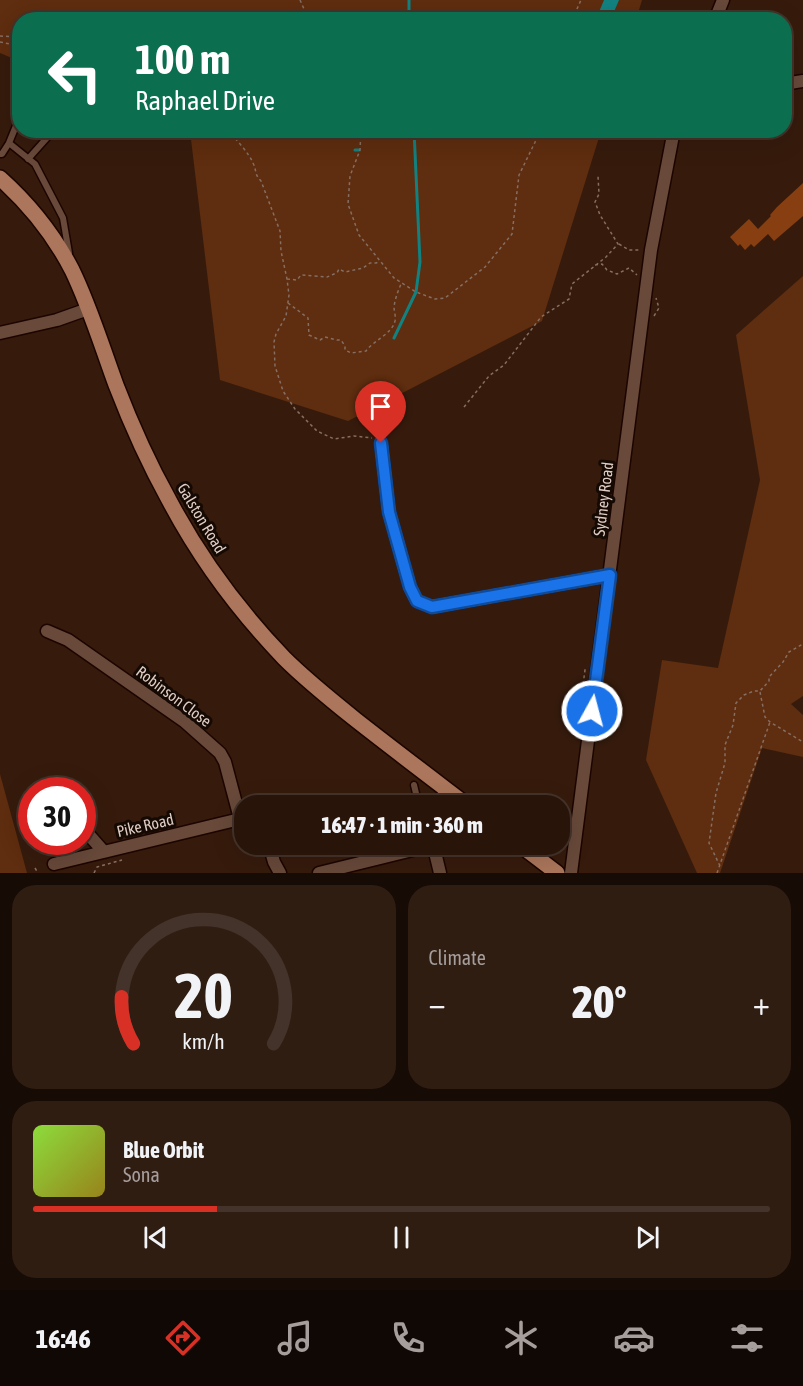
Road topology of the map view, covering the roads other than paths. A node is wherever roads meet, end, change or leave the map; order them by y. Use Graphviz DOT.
graph roads {
  1 [pos="12,136"];
  2 [pos="47,138"];
  3 [pos="672,138"];
  4 [pos="9,143"];
  5 [pos="1,154"];
  6 [pos="28,159"];
  7 [pos="0,178"];
  8 [pos="72,272"];
  9 [pos="88,309"];
  10 [pos="0,333"];
  11 [pos="381,443"];
  12 [pos="610,575"];
  13 [pos="48,631"];
  14 [pos="414,785"];
  15 [pos="447,790"];
  16 [pos="417,795"];
  17 [pos="444,795"];
  18 [pos="454,795"];
  19 [pos="234,796"];
  20 [pos="234,820"];
  21 [pos="96,843"];
  22 [pos="104,852"];
  23 [pos="96,854"];
  24 [pos="90,855"];
  25 [pos="272,855"];
  26 [pos="393,855"];
  27 [pos="436,855"];
  28 [pos="533,855"];
  29 [pos="54,864"];
  30 [pos="280,873"];
  31 [pos="320,873"];
  32 [pos="440,873"];
  33 [pos="557,873"];
  34 [pos="571,873"];
  1 -- 4 [label="lane"];
  2 -- 6 [label="lane"];
  3 -- 12 [label="street, Sydney Road"];
  4 -- 5 [label="lane"];
  4 -- 6 [label="lane"];
  6 -- 8 [label="lane"];
  7 -- 8 [label="main road, Galston Road"];
  8 -- 9 [label="main road, Galston Road"];
  9 -- 10 [label="street"];
  9 -- 15 [label="main road, Galston Road"];
  11 -- 12 [label="street"];
  12 -- 34 [label="street, Sydney Road"];
  13 -- 19 [label="street, Robinson Close"];
  14 -- 16 [label="lane"];
  15 -- 17 [label="street"];
  15 -- 18 [label="main road, Galston Road"];
  20 -- 22 [label="street, Pike Road"];
  21 -- 22 [label="street"];
  22 -- 23 [label="street, Pike Road"];
  24 -- 29 [label="street, Pike Road"];
  25 -- 30 [label="street"];
  26 -- 31 [label="street"];
  27 -- 32 [label="street"];
  28 -- 33 [label="main road"];
}
